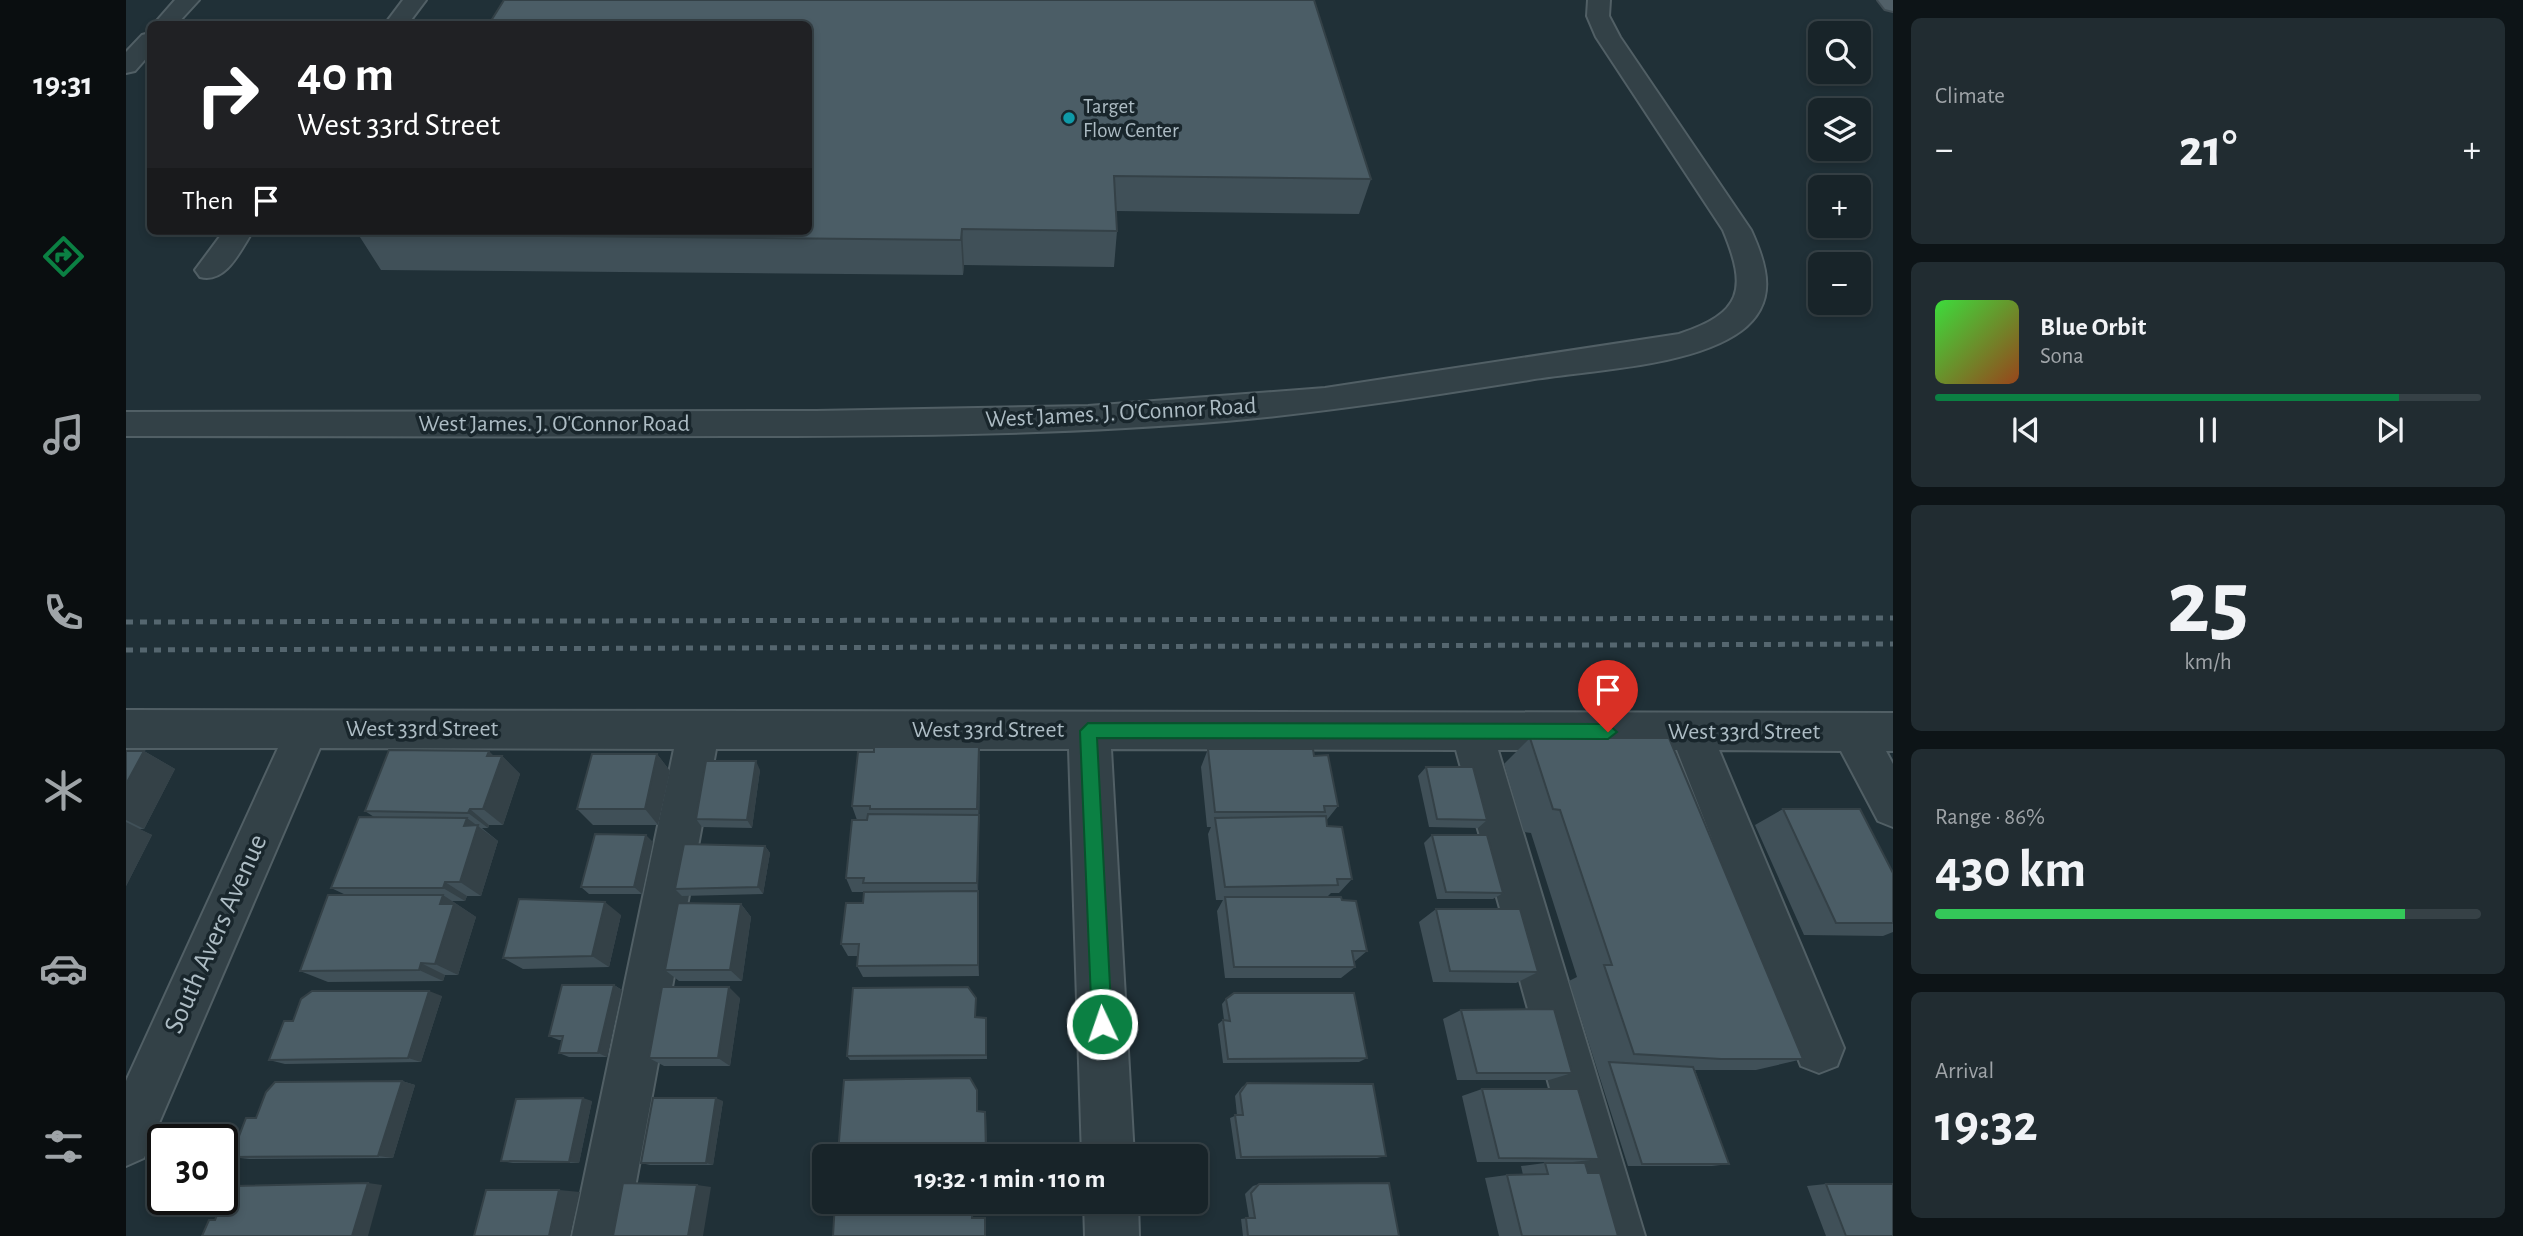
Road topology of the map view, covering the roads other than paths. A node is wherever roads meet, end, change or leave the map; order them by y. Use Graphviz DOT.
graph roads {
  1 [pos="188,0"];
  2 [pos="415,0"];
  3 [pos="1599,0"];
  4 [pos="168,21"];
  5 [pos="398,21"];
  6 [pos="147,43"];
  7 [pos="126,65"];
  8 [pos="236,235"];
  9 [pos="210,270"];
  10 [pos="126,424"];
  11 [pos="126,729"];
  12 [pos="307,729"];
  13 [pos="699,729"];
  14 [pos="1088,731"];
  15 [pos="1471,731"];
  16 [pos="1691,732"];
  17 [pos="1873,732"];
  18 [pos="1893,806"];
  19 [pos="1819,1048"];
  20 [pos="126,1140"];
  21 [pos="1107,1144"];
  22 [pos="1111,1214"];
  23 [pos="599,1236"];
  24 [pos="1112,1236"];
  25 [pos="1618,1236"];
  1 -- 4 [label="street"];
  2 -- 5 [label="street"];
  3 -- 10 [label="street, West James. J. O'Connor Road"];
  6 -- 7 [label="street"];
  8 -- 9 [label="street"];
  11 -- 12 [label="street, West 33rd Street"];
  12 -- 13 [label="street, West 33rd Street"];
  12 -- 20 [label="street, South Avers Avenue"];
  13 -- 14 [label="street, West 33rd Street"];
  13 -- 23 [label="street"];
  14 -- 15 [label="street, West 33rd Street"];
  14 -- 21 [label="street"];
  15 -- 16 [label="street, West 33rd Street"];
  15 -- 25 [label="street"];
  16 -- 17 [label="street, West 33rd Street"];
  16 -- 19 [label="street"];
  17 -- 18 [label="street"];
  22 -- 24 [label="street"];
}
